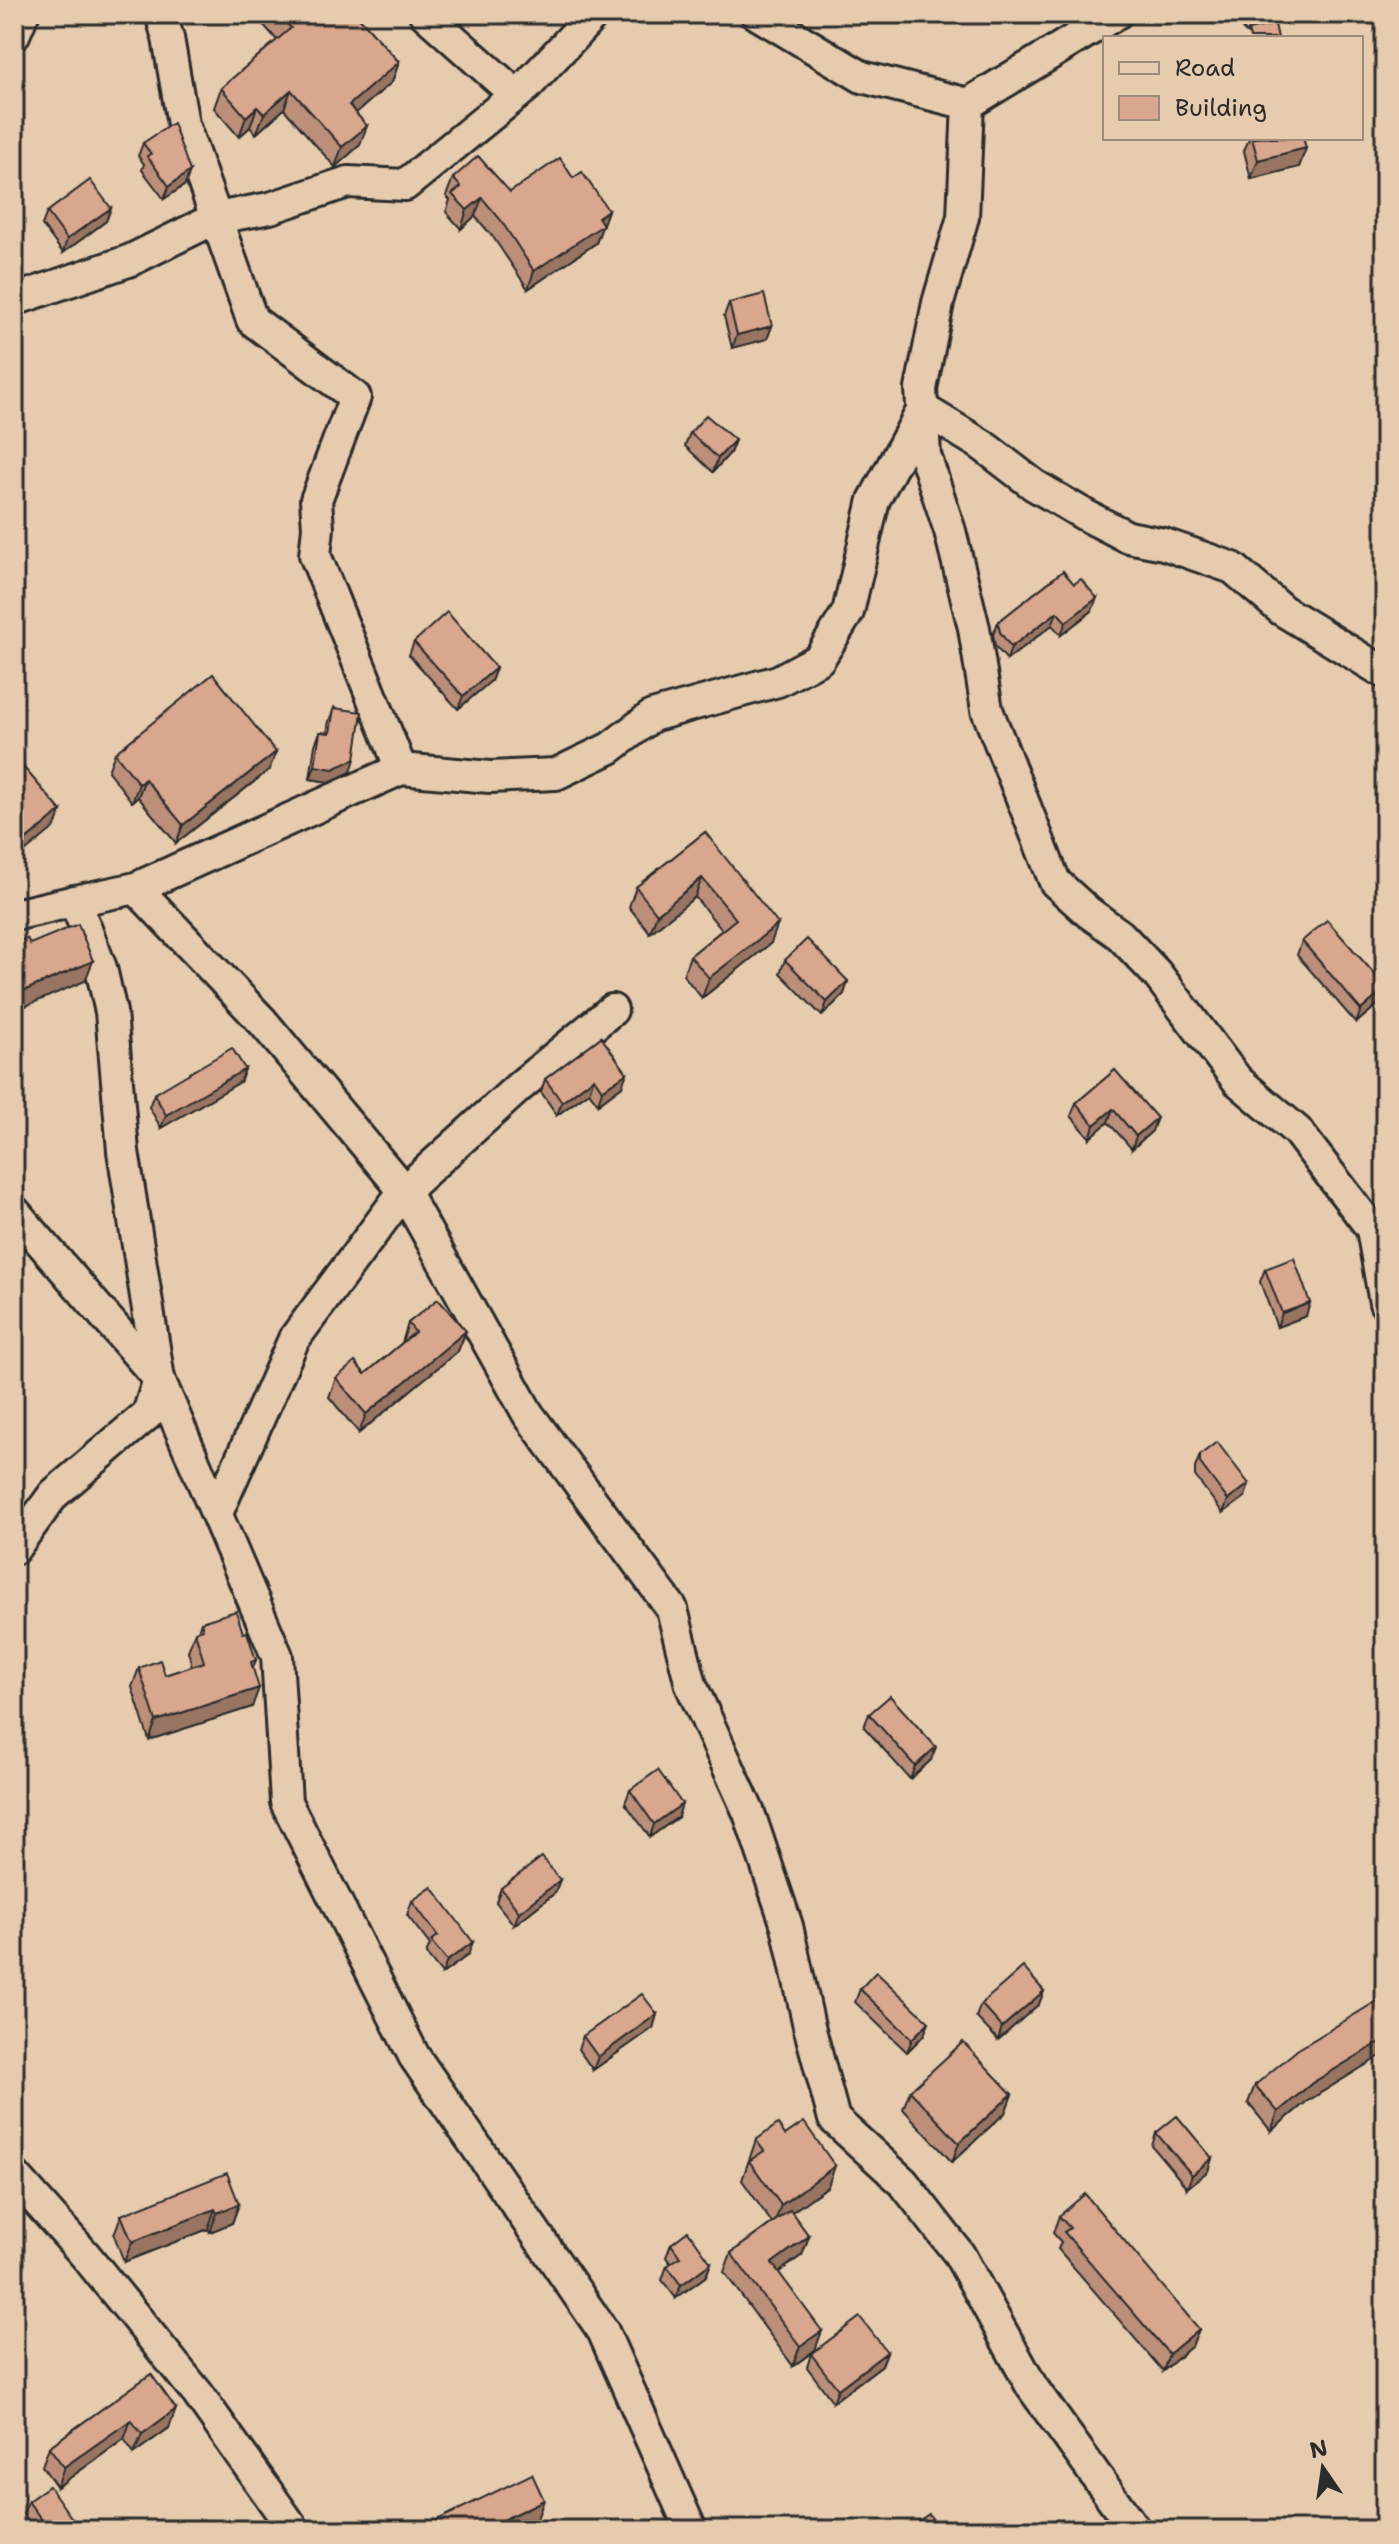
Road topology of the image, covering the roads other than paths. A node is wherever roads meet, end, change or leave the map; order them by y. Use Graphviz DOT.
graph roads {
  1 [pos="23,14"];
  2 [pos="161,14"];
  3 [pos="425,14"];
  4 [pos="594,14"];
  5 [pos="757,14"];
  6 [pos="1116,14"];
  7 [pos="14,35"];
  8 [pos="516,95"];
  9 [pos="968,104"];
  10 [pos="216,218"];
  11 [pos="14,300"];
  12 [pos="923,409"];
  13 [pos="1385,673"];
  14 [pos="401,769"];
  15 [pos="136,888"];
  16 [pos="75,901"];
  17 [pos="14,915"];
  18 [pos="612,1010"];
  19 [pos="404,1191"];
  20 [pos="14,1211"];
  21 [pos="1385,1303"];
  22 [pos="159,1379"];
  23 [pos="217,1513"];
  24 [pos="14,1549"];
  25 [pos="14,2175"];
  26 [pos="294,2530"];
  27 [pos="691,2530"];
  28 [pos="1135,2530"];
  1 -- 7 [label="street"];
  2 -- 10 [label="street"];
  3 -- 8 [label="street"];
  4 -- 8 [label="street"];
  5 -- 9 [label="street"];
  6 -- 9 [label="street"];
  8 -- 10 [label="street"];
  9 -- 12 [label="street"];
  10 -- 11 [label="street"];
  10 -- 14 [label="street"];
  12 -- 13 [label="street"];
  12 -- 14 [label="street"];
  12 -- 21 [label="street"];
  14 -- 15 [label="street"];
  15 -- 16 [label="street"];
  15 -- 19 [label="street"];
  16 -- 17 [label="street"];
  16 -- 22 [label="street"];
  18 -- 19 [label="street"];
  19 -- 23 [label="street"];
  19 -- 28 [label="street"];
  20 -- 22 [label="street"];
  22 -- 23 [label="street"];
  22 -- 24 [label="street"];
  23 -- 27 [label="street"];
  25 -- 26 [label="street"];
}
